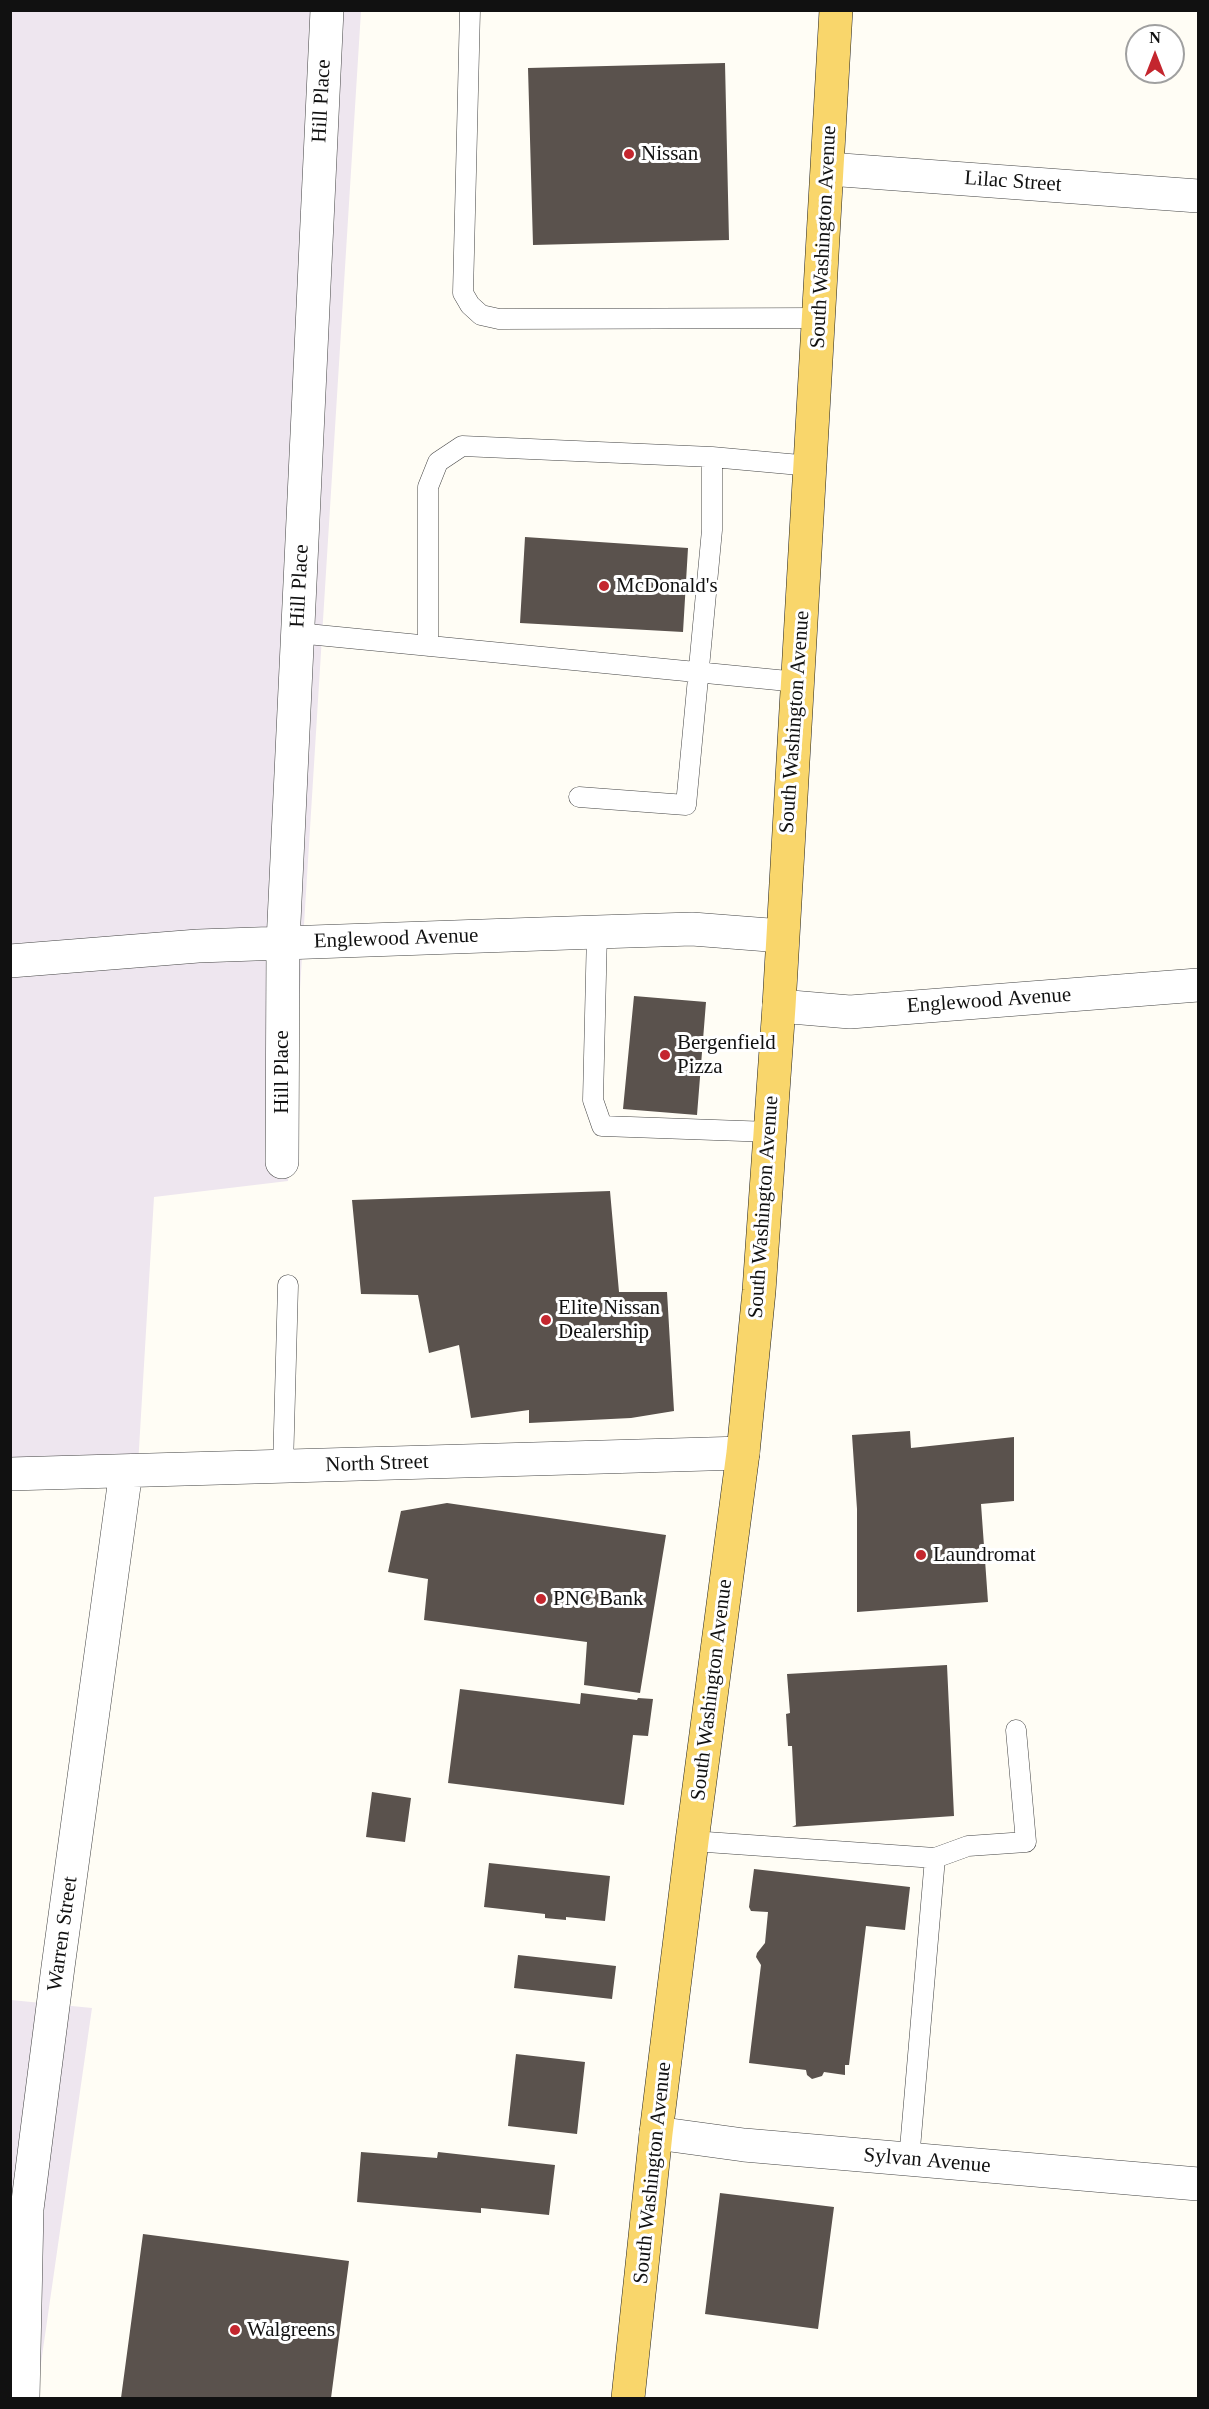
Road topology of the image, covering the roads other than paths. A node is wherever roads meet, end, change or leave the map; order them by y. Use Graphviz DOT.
graph roads {
  1 [pos="327,10"];
  2 [pos="470,10"];
  3 [pos="836,10"];
  4 [pos="828,169"];
  5 [pos="1198,196"];
  6 [pos="820,318"];
  7 [pos="712,456"];
  8 [pos="811,466"];
  9 [pos="297,633"];
  10 [pos="428,646"];
  11 [pos="699,672"];
  12 [pos="798,682"];
  13 [pos="579,797"];
  14 [pos="597,932"];
  15 [pos="782,936"];
  16 [pos="283,943"];
  17 [pos="10,961"];
  18 [pos="1198,985"];
  19 [pos="779,1006"];
  20 [pos="771,1132"];
  21 [pos="282,1162"];
  22 [pos="288,1285"];
  23 [pos="743,1453"];
  24 [pos="283,1467"];
  25 [pos="126,1471"];
  26 [pos="10,1474"];
  27 [pos="1016,1730"];
  28 [pos="692,1841"];
  29 [pos="935,1858"];
  30 [pos="656,2133"];
  31 [pos="909,2160"];
  32 [pos="1198,2184"];
  33 [pos="23,2398"];
  34 [pos="628,2398"];
  1 -- 9 [label="street, Hill Place"];
  2 -- 6 [label="lane"];
  3 -- 4 [label="main road, South Washington Avenue"];
  4 -- 5 [label="street, Lilac Street"];
  4 -- 6 [label="main road, South Washington Avenue"];
  6 -- 8 [label="main road, South Washington Avenue"];
  7 -- 8 [label="lane"];
  7 -- 10 [label="lane"];
  7 -- 11 [label="lane"];
  8 -- 12 [label="main road, South Washington Avenue"];
  9 -- 10 [label="lane"];
  9 -- 16 [label="street, Hill Place"];
  10 -- 11 [label="lane"];
  11 -- 12 [label="lane"];
  11 -- 13 [label="lane"];
  12 -- 15 [label="main road, South Washington Avenue"];
  14 -- 15 [label="street, Englewood Avenue"];
  14 -- 16 [label="street, Englewood Avenue"];
  14 -- 20 [label="lane"];
  15 -- 19 [label="main road, South Washington Avenue"];
  16 -- 17 [label="street, Englewood Avenue"];
  16 -- 21 [label="street, Hill Place"];
  18 -- 19 [label="street, Englewood Avenue"];
  19 -- 20 [label="main road, South Washington Avenue"];
  20 -- 23 [label="main road, South Washington Avenue"];
  22 -- 24 [label="lane"];
  23 -- 24 [label="street, North Street"];
  23 -- 28 [label="main road, South Washington Avenue"];
  24 -- 25 [label="street, North Street"];
  25 -- 26 [label="street, North Street"];
  25 -- 33 [label="street, Warren Street"];
  27 -- 29 [label="lane"];
  28 -- 29 [label="lane"];
  28 -- 30 [label="main road, South Washington Avenue"];
  29 -- 31 [label="lane"];
  30 -- 31 [label="street, Sylvan Avenue"];
  30 -- 34 [label="main road, South Washington Avenue"];
  31 -- 32 [label="street, Sylvan Avenue"];
}
